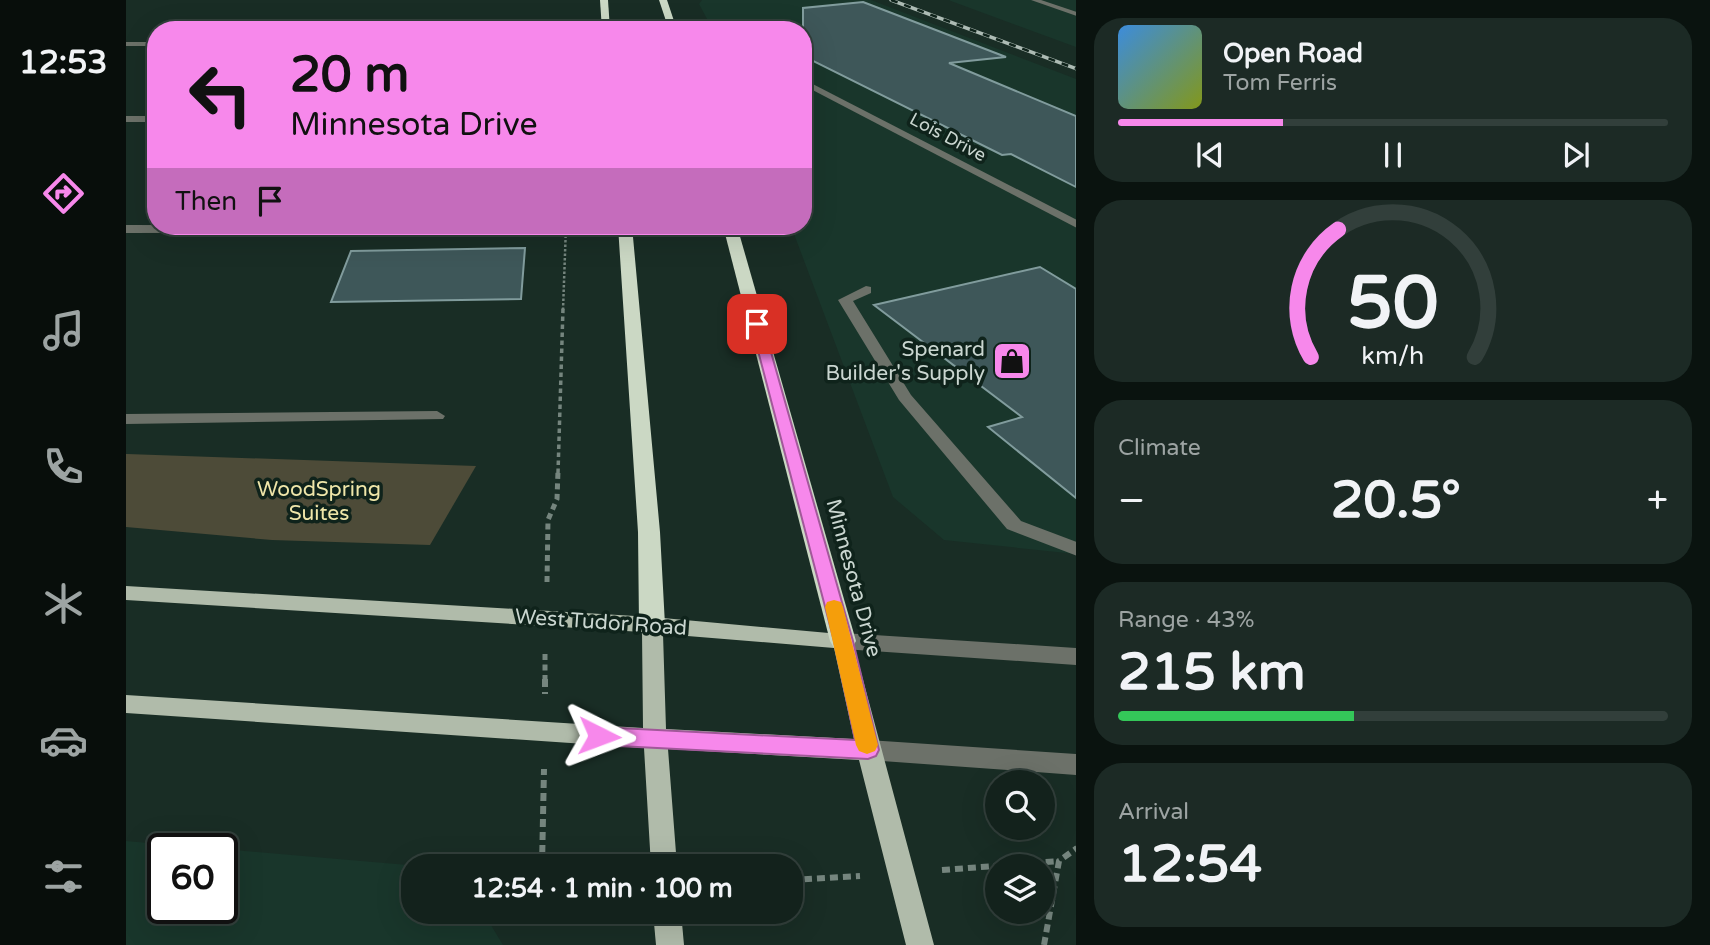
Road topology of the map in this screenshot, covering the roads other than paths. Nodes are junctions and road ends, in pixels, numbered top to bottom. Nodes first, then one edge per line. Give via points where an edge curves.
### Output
1 (604, 0) edge
2 (663, 0) edge
3 (1034, 0) edge
4 (1076, 14) edge
5 (605, 21) edge
6 (670, 21) edge
7 (126, 44) edge
8 (147, 44) edge
9 (812, 85) edge
10 (147, 118) edge
11 (126, 119) edge
12 (1076, 225) edge
13 (126, 229) edge
14 (147, 229) edge
15 (626, 235) edge
16 (732, 235) edge
17 (866, 290) dead end
18 (437, 416) dead end
19 (126, 419) edge
20 (1076, 549) edge
21 (126, 593) edge
22 (652, 625) junction
23 (843, 641) junction
24 (1076, 657) edge
25 (126, 704) edge
26 (655, 739) junction
27 (868, 750) junction
28 (1076, 765) edge
29 (663, 854) edge
30 (668, 924) edge
31 (670, 945) edge
32 (920, 945) edge

1 - 5 highway
2 - 6 highway
3 - 4 street
7 - 8 street
9 - 12 street, Lois Drive
10 - 11 street
13 - 14 street
15 - 22 highway
16 - 23 highway, Minnesota Drive
17 - 20 street via 845,300 905,397 1014,525
18 - 19 street
21 - 22 main road, West Tudor Road
22 - 23 main road, West Tudor Road
22 - 26 main road
23 - 24 street, West Tudor Road
23 - 27 main road, Minnesota Drive
25 - 26 main road
26 - 27 main road
26 - 29 main road
27 - 28 street
27 - 32 main road, Minnesota Drive
30 - 31 main road

